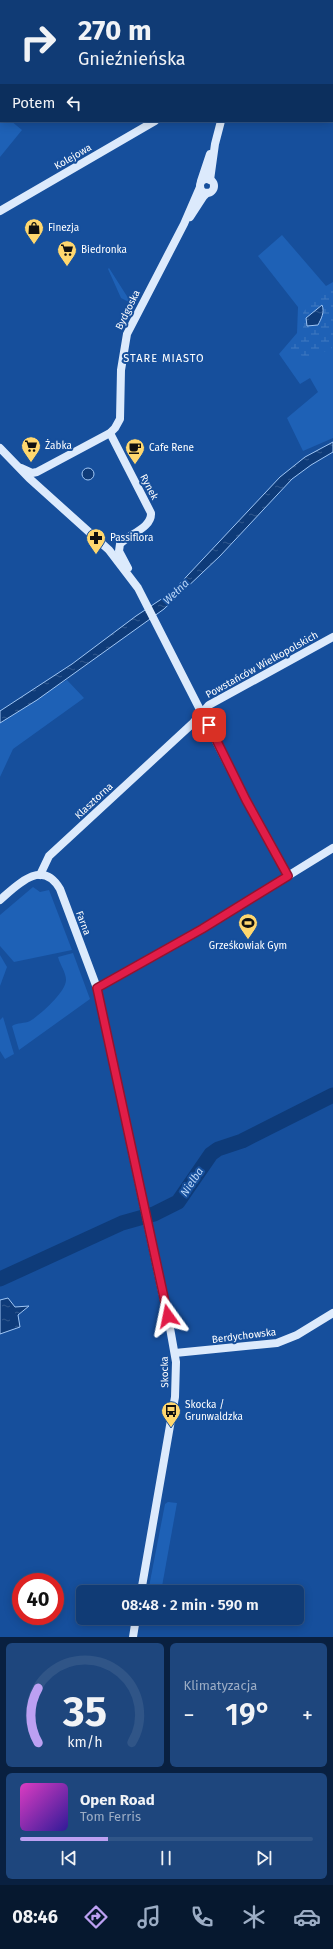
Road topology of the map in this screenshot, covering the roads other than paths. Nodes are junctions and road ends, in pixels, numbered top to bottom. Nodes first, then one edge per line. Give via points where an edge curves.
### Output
1 (153, 122) edge
2 (221, 122) edge
3 (215, 144) junction
4 (210, 180) junction
5 (201, 184) junction
6 (207, 193) junction
7 (0, 211) edge
8 (184, 224) junction
9 (110, 433) junction
10 (0, 448) edge
11 (17, 466) junction
12 (138, 588) junction
13 (333, 637) edge
14 (202, 712) junction
15 (333, 848) edge
16 (40, 875) junction
17 (288, 876) junction
18 (0, 900) edge
19 (97, 988) junction
20 (333, 1313) edge
21 (175, 1353) junction
22 (142, 1585) edge
23 (135, 1625) edge
24 (133, 1637) edge

1 - 7 street, Kolejowa
2 - 3 street, Bydgoska
3 - 4 street, Bydgoska
3 - 5 street, Bydgoska
4 - 5 street via 206,179
4 - 6 street via 214,188
5 - 6 street via 202,191
5 - 8 street, Bydgoska
6 - 8 street, Bydgoska
8 - 9 street, Bydgoska via 129,327 121,370 120,419
9 - 11 street via 37,472 32,473
9 - 12 street, Rynek via 151,513 148,522 119,547
10 - 11 street
11 - 12 street via 109,550
12 - 14 street
13 - 14 street, Powstańców Wielkopolskich via 209,705
14 - 16 street, Klasztorna via 49,856
14 - 17 street
15 - 17 street
16 - 18 street via 27,878
16 - 19 street, Farna via 51,879 60,889
17 - 19 street via 202,929
19 - 21 street, Skocka
20 - 21 street, Berdychowska via 297,1335 277,1343
21 - 22 street, Skocka via 176,1384 172,1422
23 - 24 street

